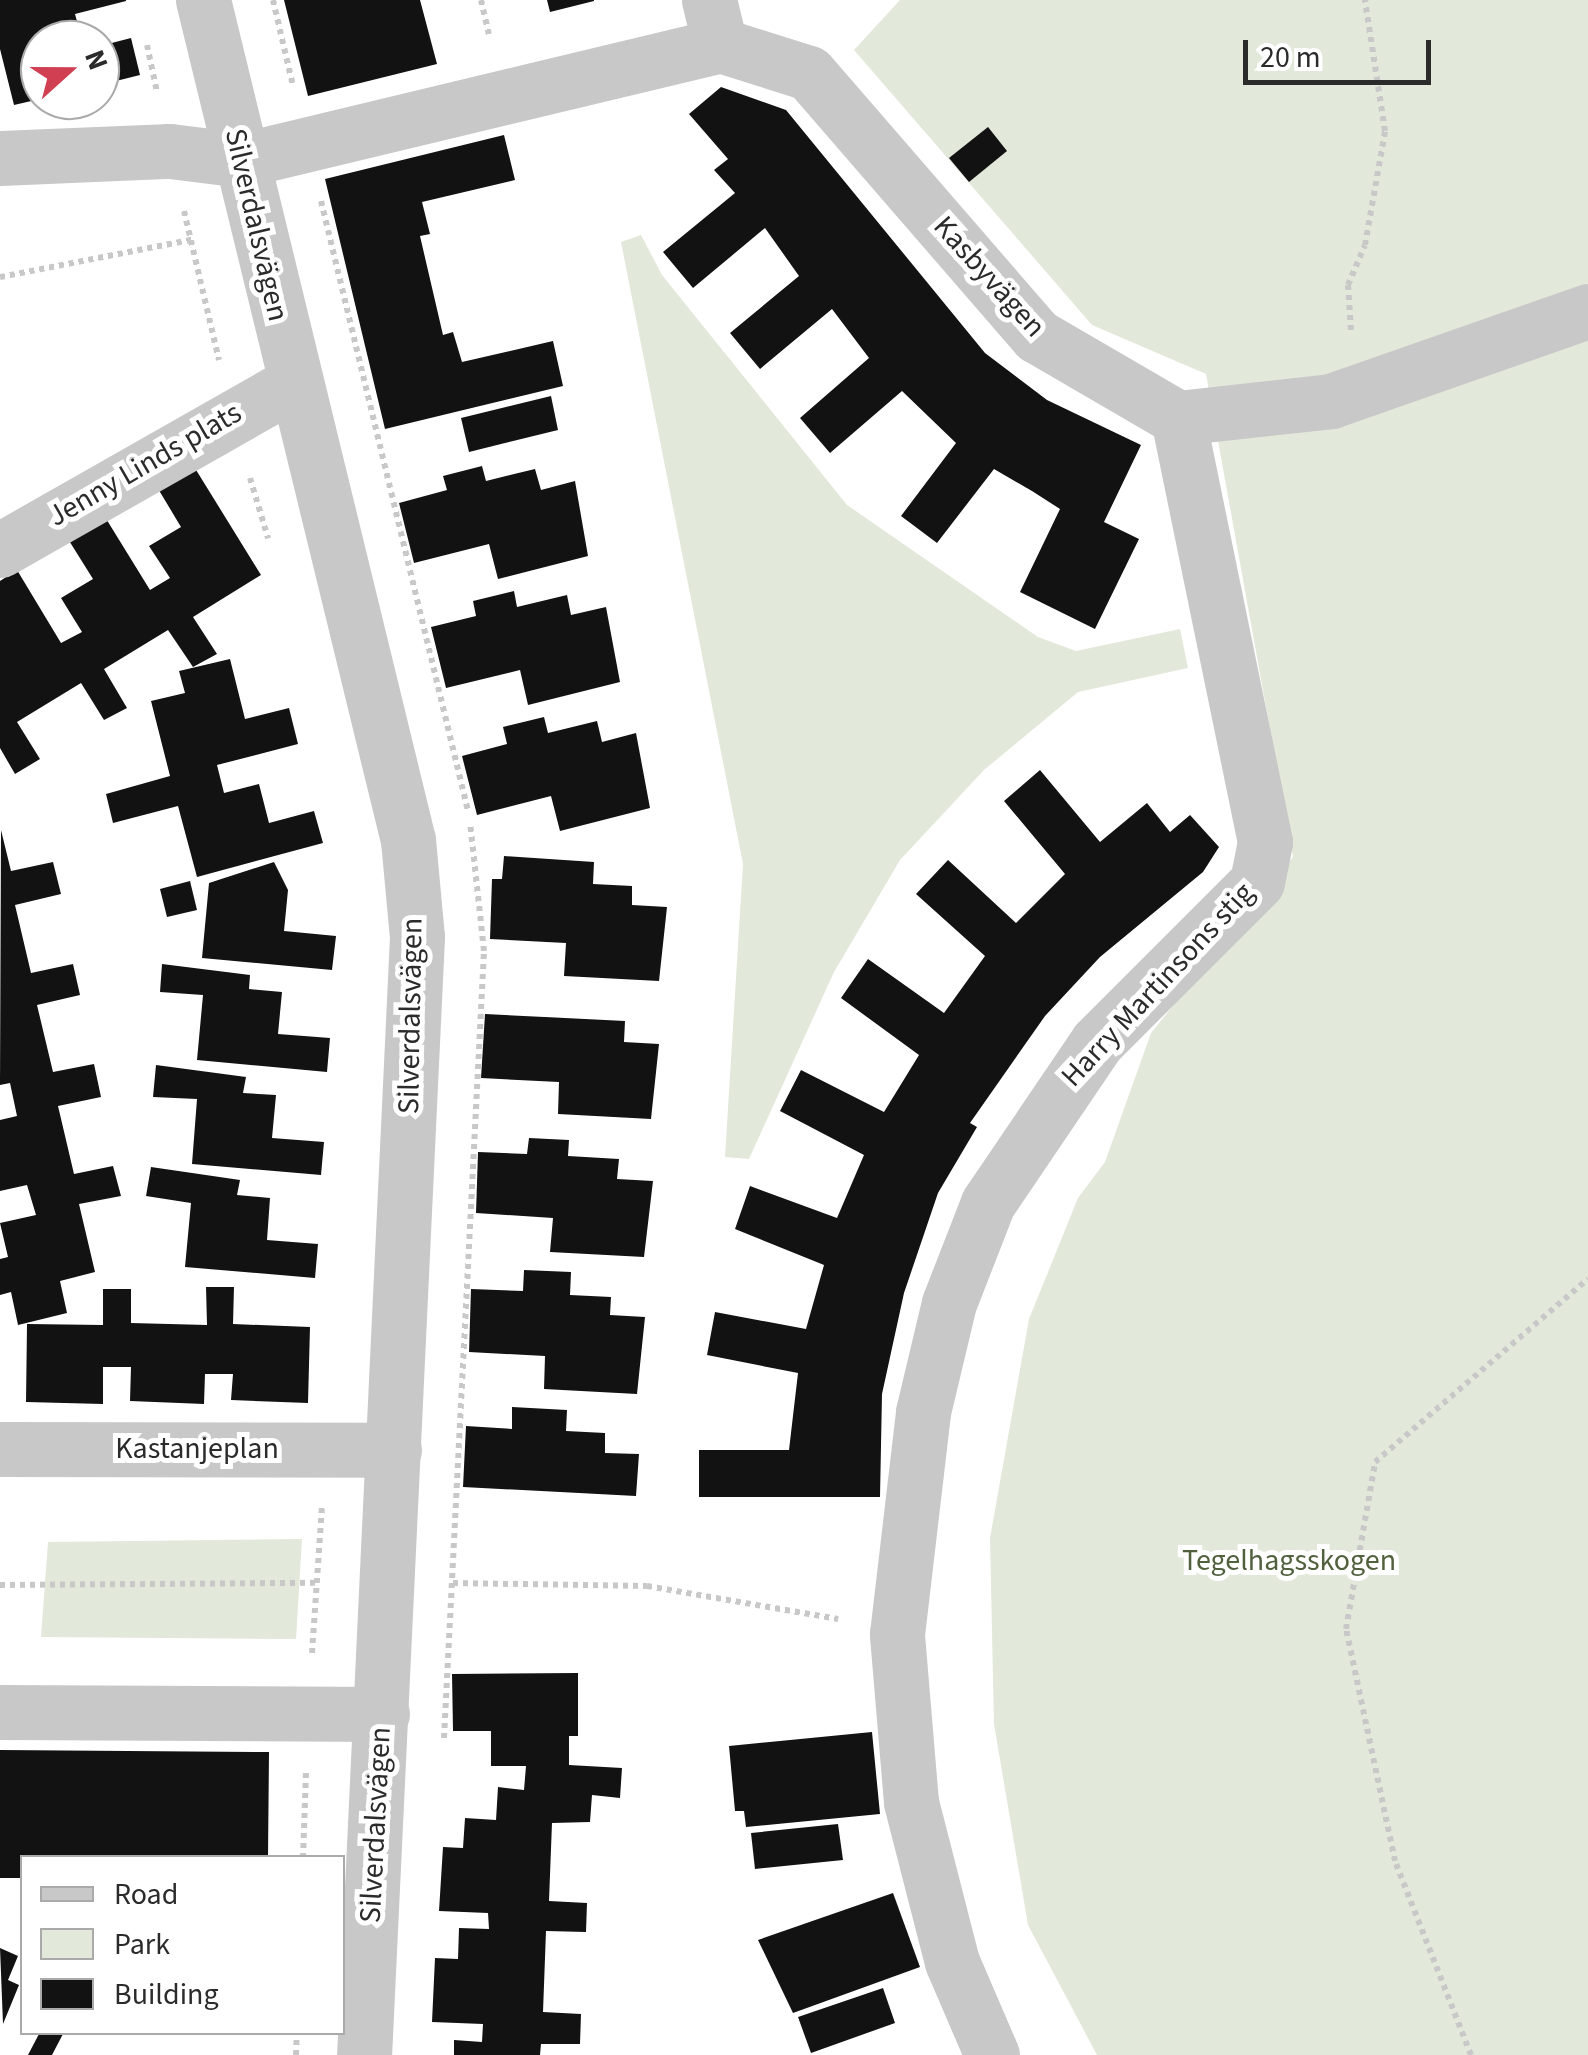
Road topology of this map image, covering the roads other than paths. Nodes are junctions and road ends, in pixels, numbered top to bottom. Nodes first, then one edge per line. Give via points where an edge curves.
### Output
1 (203, 0) edge
2 (715, 23) edge
3 (0, 158) edge
4 (242, 160) junction
5 (1588, 311) edge
6 (292, 384) junction
7 (1178, 418) junction
8 (0, 550) edge
9 (0, 1449) edge
10 (394, 1450) junction
11 (0, 1712) edge
12 (382, 1714) junction
13 (364, 2055) edge
14 (992, 2055) edge

1 - 4 street, Silverdalsvägen
2 - 4 street, Kasbyvägen
2 - 7 street, Kasbyvägen via 810,73 1037,336
3 - 4 street via 170,151
4 - 6 street, Silverdalsvägen
5 - 7 street via 1331,401
6 - 8 street, Jenny Linds plats via 231,412
6 - 10 street, Silverdalsvägen via 408,840 415,918
7 - 14 street, Harry Martinsons stig via 1265,842 1256,882 1098,1042 1040,1116 988,1203 949,1303 923,1412 897,1634 912,1802 952,1962
9 - 10 street, Kastanjeplan
10 - 12 street, Silverdalsvägen
11 - 12 street
12 - 13 street, Silverdalsvägen

